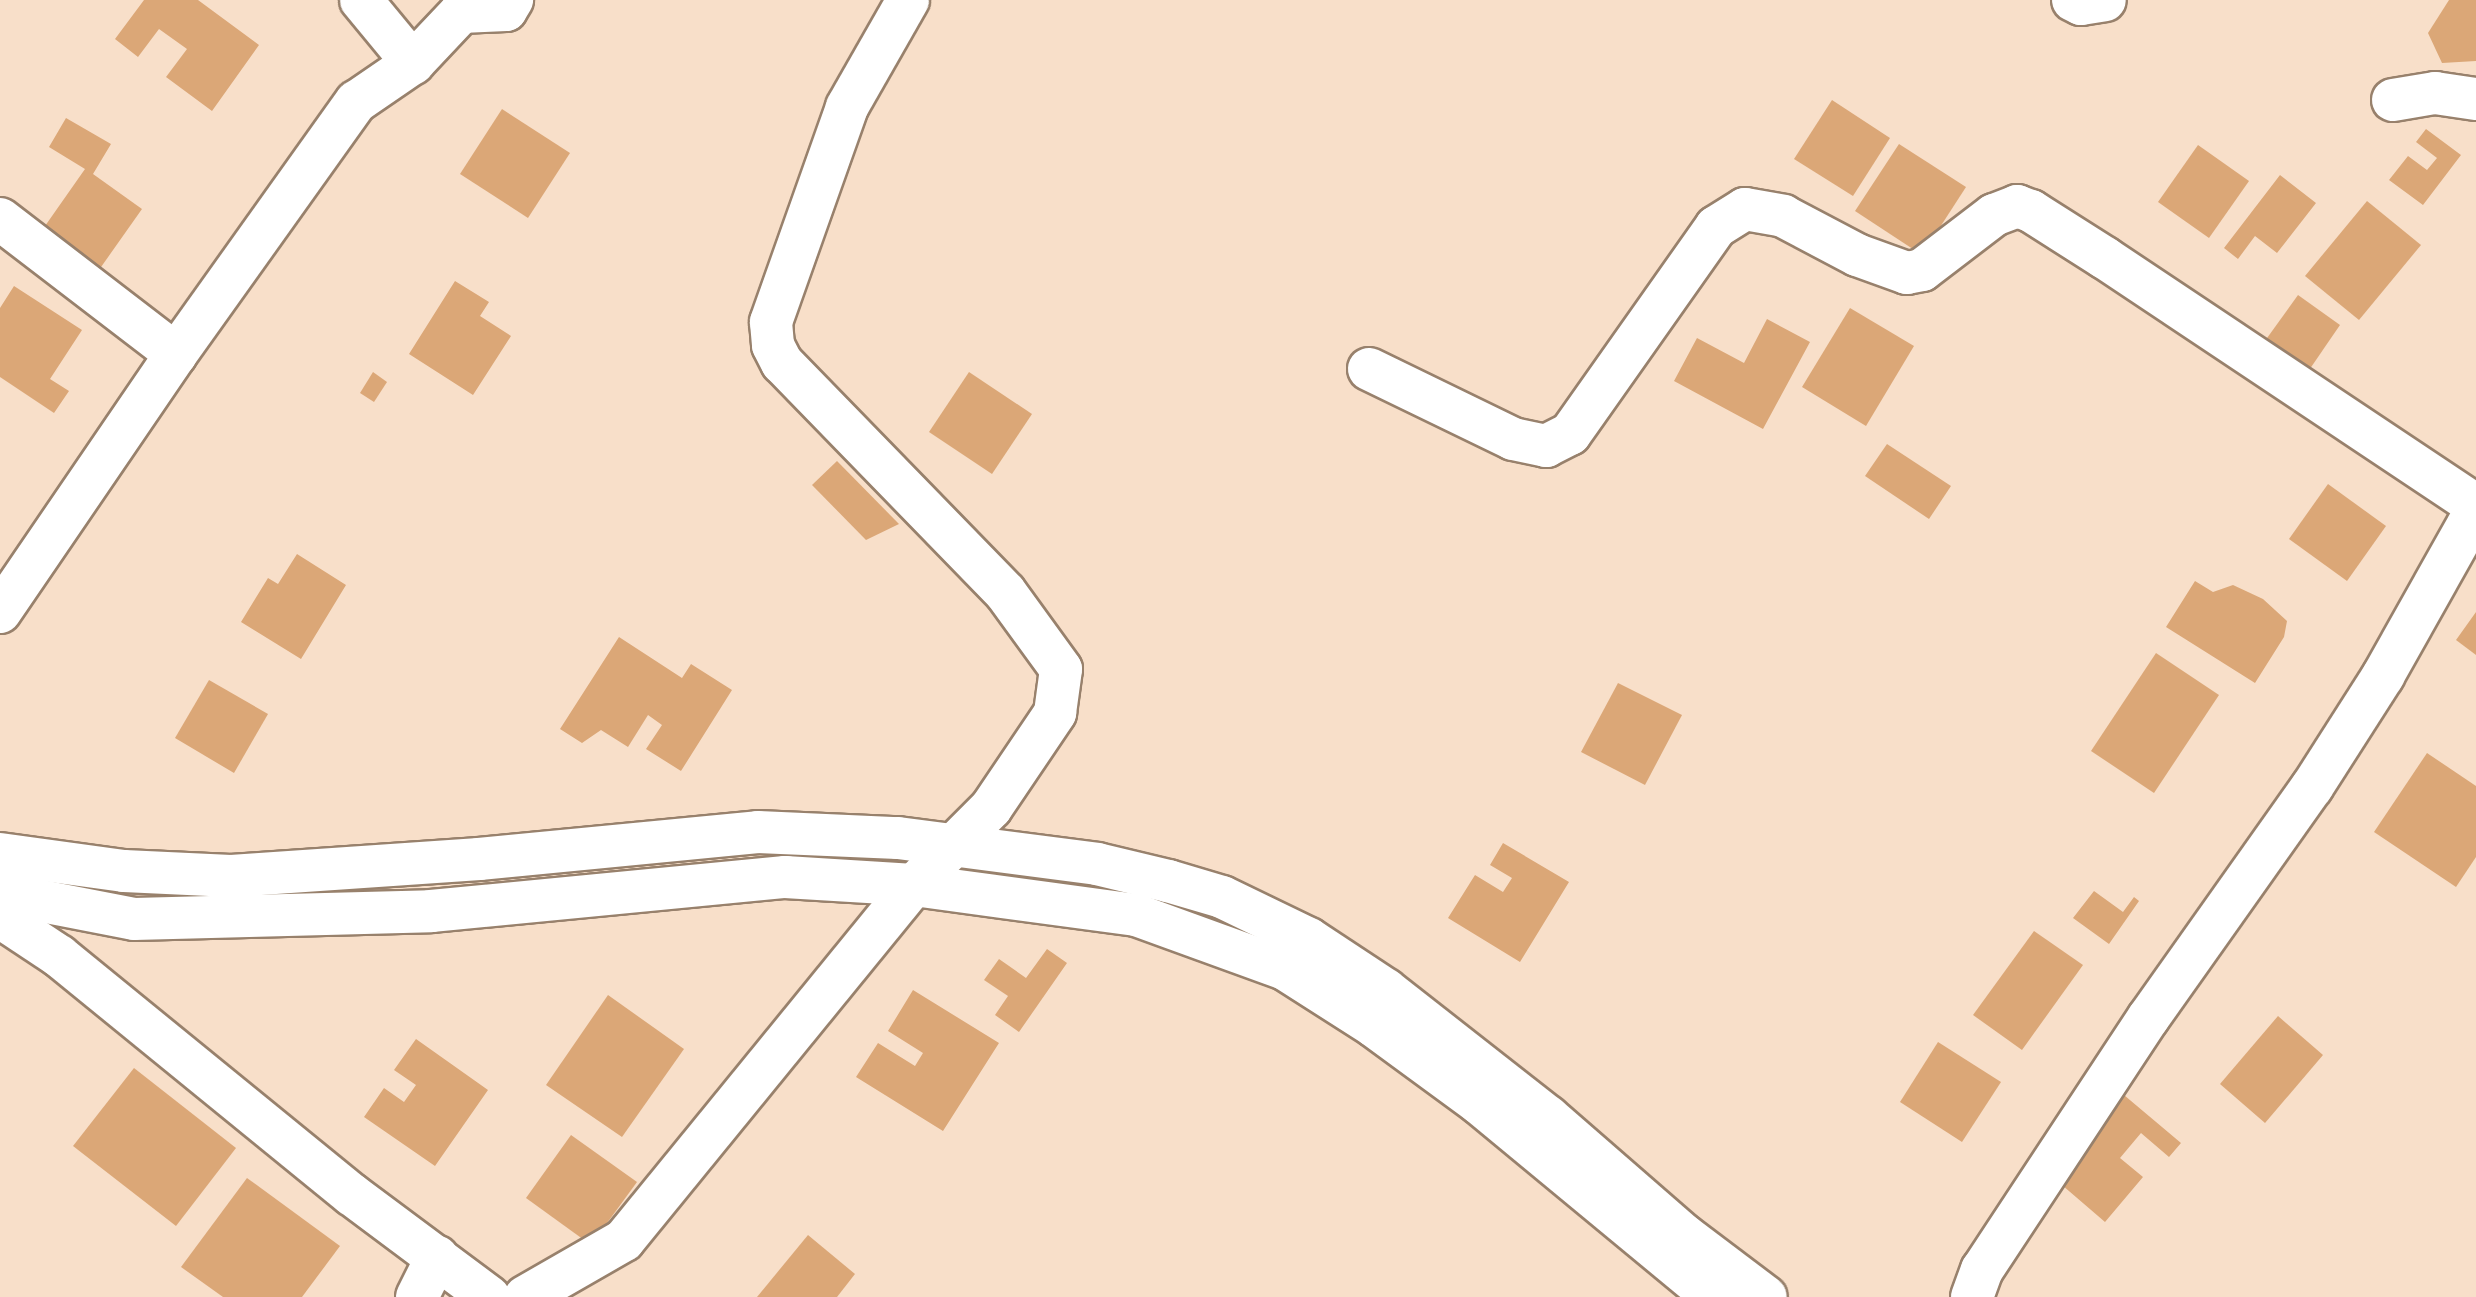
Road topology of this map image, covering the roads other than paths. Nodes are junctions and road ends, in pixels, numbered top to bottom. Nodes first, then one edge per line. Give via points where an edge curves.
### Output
1 (361, 0) edge
2 (512, 0) edge
3 (908, 0) edge
4 (2073, 0) edge
5 (2105, 0) edge
6 (413, 63) junction
7 (2476, 99) edge
8 (2393, 100) dead end
9 (0, 219) edge
10 (176, 354) junction
11 (1369, 369) dead end
12 (2476, 508) edge
13 (0, 612) edge
14 (953, 845) junction
15 (0, 854) edge
16 (914, 885) junction
17 (0, 893) edge
18 (0, 917) edge
19 (437, 1257) junction
20 (417, 1297) edge
21 (489, 1297) edge
22 (525, 1297) edge
23 (1713, 1297) edge
24 (1766, 1297) edge
25 (1972, 1297) edge

1 - 6 street
2 - 6 street via 506,10 461,12
3 - 14 street via 847,107 771,322 773,345 782,363 1005,592 1061,669 1055,713 1042,735 991,808
4 - 5 street
6 - 10 street via 356,102
7 - 8 street via 2435,93
9 - 10 street
10 - 13 street
11 - 12 street via 1513,439 1546,446 1570,434 1716,227 1745,209 1783,216 1857,255 1907,273 1922,270 1994,215 2017,206 2105,258
12 - 25 street via 2383,676 2312,787 2149,1017 1982,1270
14 - 15 street via 758,832 231,876 124,871
14 - 16 street
14 - 24 street via 1097,864 1168,881 1222,897 1309,939 1386,990
16 - 17 street via 785,877 431,911 134,919
16 - 22 street via 624,1240
16 - 23 street via 1136,915 1285,969 1480,1104
18 - 19 street via 59,956 351,1194
19 - 20 street
19 - 21 street

